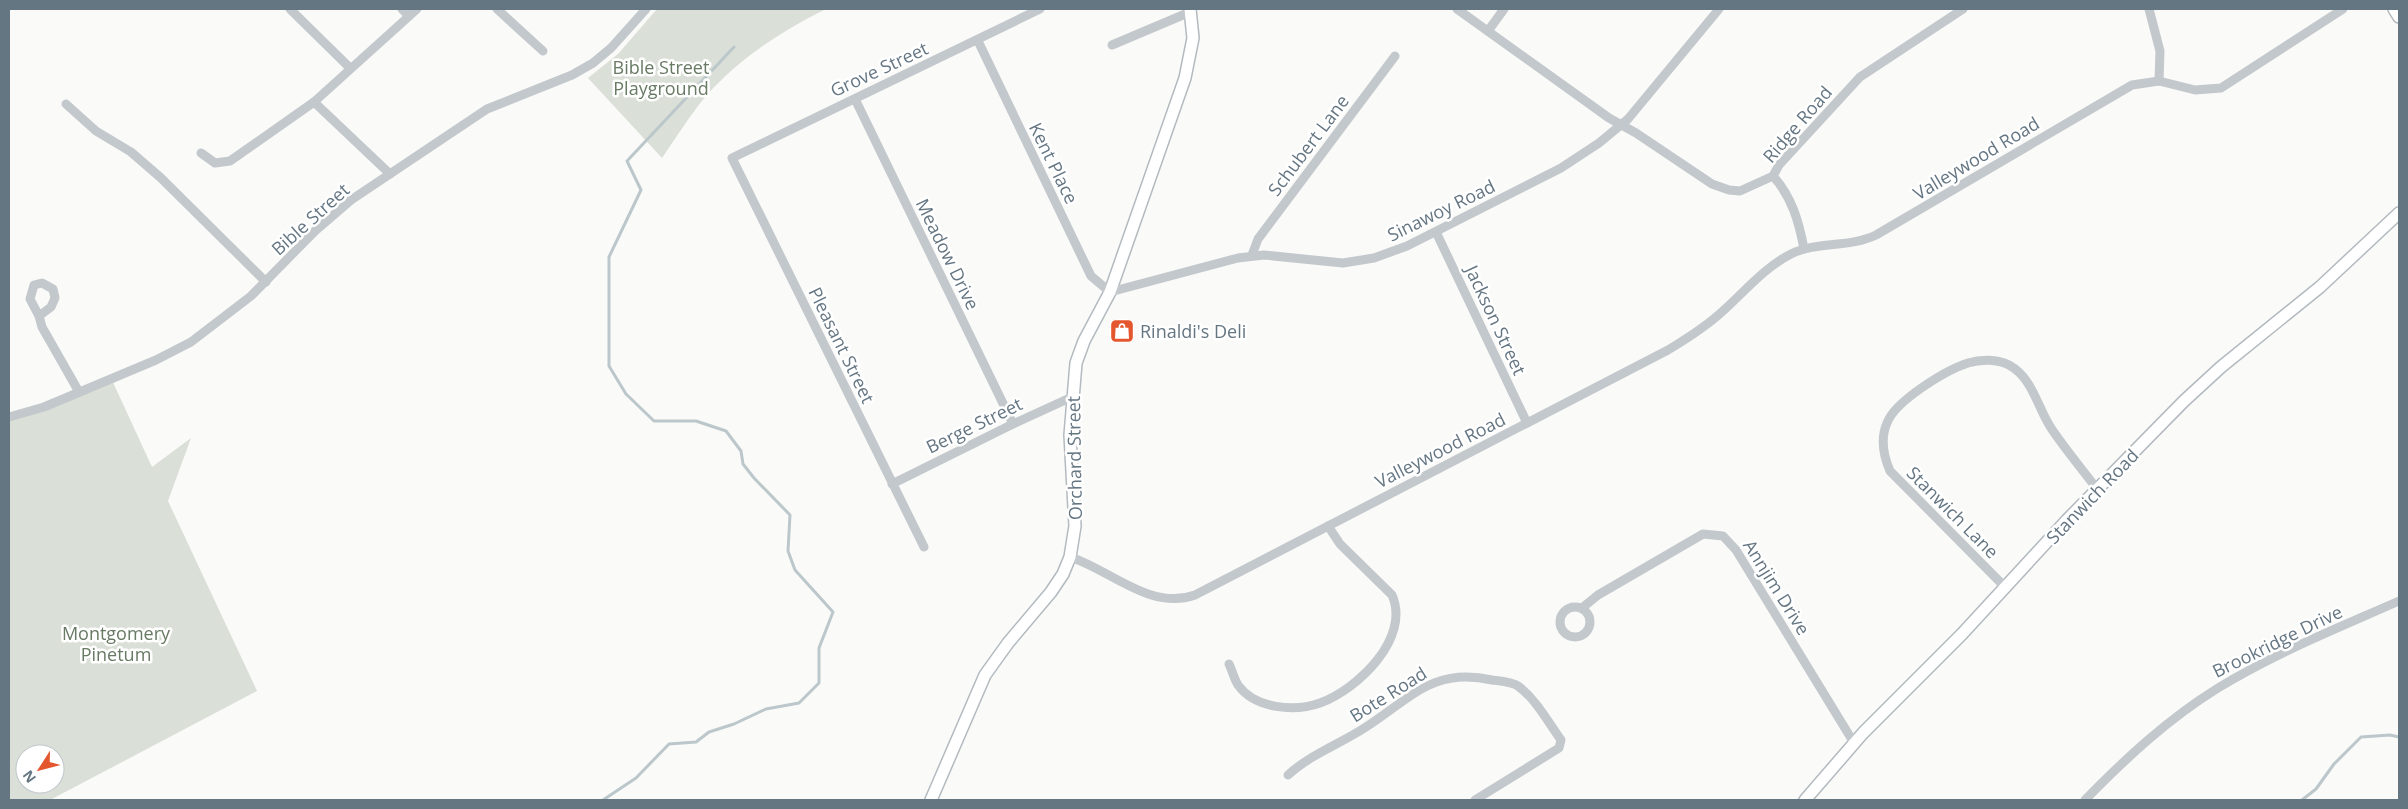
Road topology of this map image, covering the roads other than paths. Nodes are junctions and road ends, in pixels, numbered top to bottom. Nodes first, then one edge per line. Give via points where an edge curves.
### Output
1 (290, 9) edge
2 (402, 9) edge
3 (417, 9) edge
4 (497, 9) edge
5 (646, 9) edge
6 (1040, 9) edge
7 (1457, 9) edge
8 (1504, 9) edge
9 (1718, 9) edge
10 (1963, 9) edge
11 (2149, 9) edge
12 (2343, 9) edge
13 (2394, 9) edge
14 (1190, 10) edge
15 (409, 16) junction
16 (2399, 17) edge
17 (1488, 30) junction
18 (978, 40) junction
19 (1112, 46) dead end
20 (543, 51) dead end
21 (1395, 56) dead end
22 (350, 68) junction
23 (2159, 81) junction
24 (855, 99) junction
25 (314, 102) junction
26 (66, 104) dead end
27 (1621, 125) junction
28 (201, 153) dead end
29 (732, 158) joint
30 (390, 174) junction
31 (1774, 176) junction
32 (2399, 213) edge
33 (1436, 232) junction
34 (1804, 249) junction
35 (1252, 255) junction
36 (266, 282) junction
37 (1110, 292) junction
38 (40, 316) dead end
39 (78, 392) junction
40 (1072, 397) junction
41 (9, 417) edge
42 (1526, 423) junction
43 (1013, 424) junction
44 (892, 484) junction
45 (2097, 489) junction
46 (1328, 526) junction
47 (924, 547) dead end
48 (1070, 557) junction
49 (2006, 588) junction
50 (2399, 601) edge
51 (1582, 608) dead end
52 (1229, 664) dead end
53 (1854, 743) junction
54 (1288, 775) dead end
55 (931, 800) edge
56 (1474, 800) edge
57 (1805, 800) edge
58 (2085, 800) edge

1 - 22 street
2 - 15 street
3 - 15 street
4 - 20 street
5 - 30 street, Bible Street via 593,63 572,75 487,109
6 - 18 street, Grove Street
7 - 17 street, Ridge Road
8 - 17 street
9 - 27 street, Sinawoy Road
10 - 31 street, Ridge Road via 1860,77 1779,165
11 - 23 street via 2160,51
12 - 23 street, Valleywood Road via 2221,88 2196,90
13 - 16 street
14 - 19 street
14 - 37 street, Orchard Street via 1193,38 1188,67
15 - 22 street
17 - 27 street, Ridge Road
18 - 24 street, Grove Street
18 - 37 street, Kent Place via 1091,276
21 - 35 street, Schubert Lane via 1258,239
22 - 25 street
23 - 34 street, Valleywood Road via 2121,90 1876,235 1856,243
24 - 29 street, Grove Street
24 - 43 street, Meadow Drive
25 - 28 street via 230,161 215,163
25 - 30 street
26 - 36 street via 96,131 131,152 161,178
27 - 31 street, Ridge Road via 1721,188 1740,191
27 - 33 street, Sinawoy Road via 1568,164
29 - 44 street, Pleasant Street
30 - 36 street, Bible Street via 327,220
31 - 34 street via 1795,210
32 - 45 street, Stanwich Road via 2300,305 2209,377
33 - 35 street, Sinawoy Road via 1397,251 1354,262 1331,263
33 - 42 street, Jackson Street
34 - 42 street, Valleywood Road via 1790,254 1769,269 1692,335
35 - 37 street, Sinawoy Road
36 - 39 street, Bible Street via 227,316 182,347
37 - 40 street, Orchard Street via 1080,351
38 - 39 street via 42,327
39 - 41 street, Bible Street via 44,407
40 - 43 street, Berge Street
40 - 48 street, Orchard Street via 1070,443 1075,526
42 - 46 street, Valleywood Road
43 - 44 street, Berge Street
44 - 47 street, Pleasant Street
45 - 49 street, Stanwich Road
45 - 49 street, Stanwich Lane via 2050,426 2026,380 2009,365 1981,360 1958,368 1916,393 1891,415 1886,423 1884,440 1890,471
46 - 48 street, Valleywood Road via 1185,599 1163,599 1146,594
46 - 52 street via 1340,544 1392,595 1396,605 1396,626 1379,658 1338,693 1301,707 1273,705 1255,699 1238,686
48 - 55 street, Orchard Street via 1056,585 1008,643 981,683
49 - 53 street, Stanwich Road
50 - 58 street, Brookridge Drive via 2267,660 2216,689 2141,744
51 - 53 street, Annjim Drive via 1598,595 1703,534 1723,536 1736,550
53 - 57 street, Stanwich Road
54 - 56 street, Bote Road via 1302,763 1367,726 1433,682 1462,676 1517,685 1561,740 1559,748

